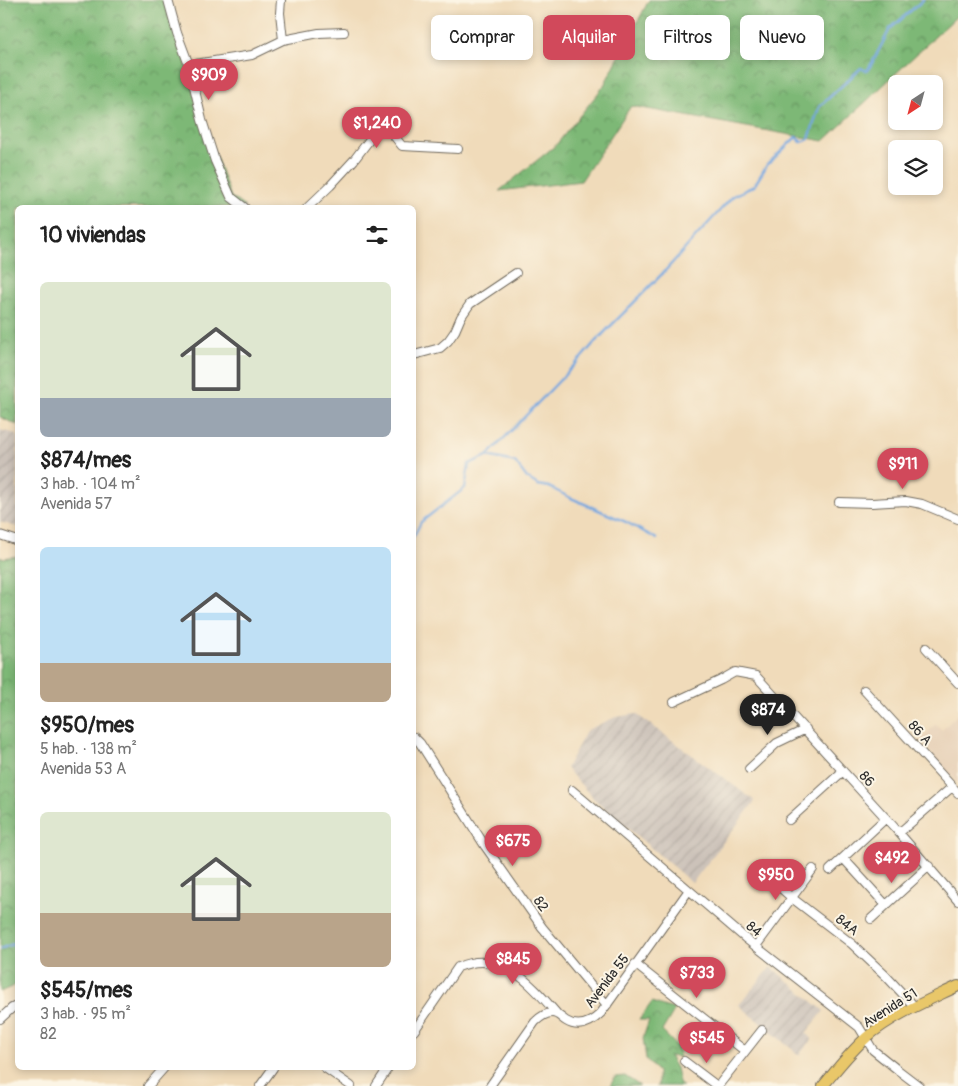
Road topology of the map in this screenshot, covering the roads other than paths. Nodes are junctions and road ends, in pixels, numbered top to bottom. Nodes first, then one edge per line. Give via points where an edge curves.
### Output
1 (168, 0) edge
2 (281, 0) edge
3 (344, 32) dead end
4 (283, 40) junction
5 (189, 65) junction
6 (458, 149) dead end
7 (241, 205) edge
8 (310, 205) edge
9 (516, 273) dead end
10 (416, 354) edge
11 (839, 502) dead end
12 (958, 519) edge
13 (0, 535) edge
14 (15, 540) edge
15 (926, 648) dead end
16 (958, 683) edge
17 (864, 690) dead end
18 (674, 702) dead end
19 (806, 729) junction
20 (416, 739) edge
21 (748, 769) dead end
22 (843, 771) junction
23 (572, 790) dead end
24 (955, 790) edge
25 (886, 818) junction
26 (789, 820) dead end
27 (899, 833) junction
28 (843, 858) junction
29 (929, 866) junction
30 (758, 868) dead end
31 (813, 869) dead end
32 (830, 870) dead end
33 (689, 890) junction
34 (792, 898) junction
35 (958, 901) edge
36 (886, 905) junction
37 (871, 919) dead end
38 (756, 946) junction
39 (635, 964) junction
40 (958, 986) edge
41 (607, 1005) junction
42 (15, 1007) edge
43 (915, 1008) junction
44 (560, 1016) junction
45 (0, 1020) edge
46 (416, 1028) edge
47 (762, 1030) dead end
48 (867, 1038) junction
49 (745, 1051) junction
50 (684, 1061) dead end
51 (163, 1070) edge
52 (272, 1070) edge
53 (328, 1070) edge
54 (387, 1070) edge
55 (153, 1084) edge
56 (260, 1086) edge
57 (351, 1086) edge
58 (376, 1086) edge
59 (490, 1086) edge
60 (717, 1086) edge
61 (823, 1086) edge
62 (919, 1086) edge

1 - 5 street
2 - 4 street
3 - 4 street
4 - 5 street via 252,55
5 - 7 street via 216,161 231,197
6 - 8 street via 402,146 384,122 354,160
9 - 10 street via 470,304 455,331 440,348
11 - 12 street via 906,501
13 - 14 street
15 - 16 street
17 - 24 street, 86 A
18 - 19 street, 86 via 735,672 756,676
19 - 21 street via 777,743
19 - 22 street, 86
20 - 41 street, 82 via 542,927
22 - 25 street, 86
22 - 26 street
23 - 33 street, 84
24 - 27 street
25 - 27 street, 86
25 - 28 street
27 - 29 street, 86
28 - 32 street
28 - 36 street
29 - 35 street, 86
29 - 36 street
30 - 34 street, 84A
31 - 34 street
33 - 38 street, 84
33 - 39 street, Avenida 55
34 - 38 street
34 - 43 street, 84A via 852,944
36 - 37 street
38 - 48 street, 84 via 860,1027
39 - 41 street, Avenida 55
39 - 49 street
40 - 43 main road, Avenida 51
41 - 44 street, Avenida 55 via 595,1019 579,1025
42 - 45 street
43 - 48 main road, Avenida 51
44 - 46 street via 533,986 505,966 484,961 458,967
44 - 59 street, Avenida 55 via 553,1013 538,1019
47 - 49 street
48 - 61 main road, Avenida 51
48 - 62 street, 84 via 873,1050
49 - 60 street
50 - 60 street
51 - 55 street
52 - 56 street
53 - 57 street
54 - 58 street

